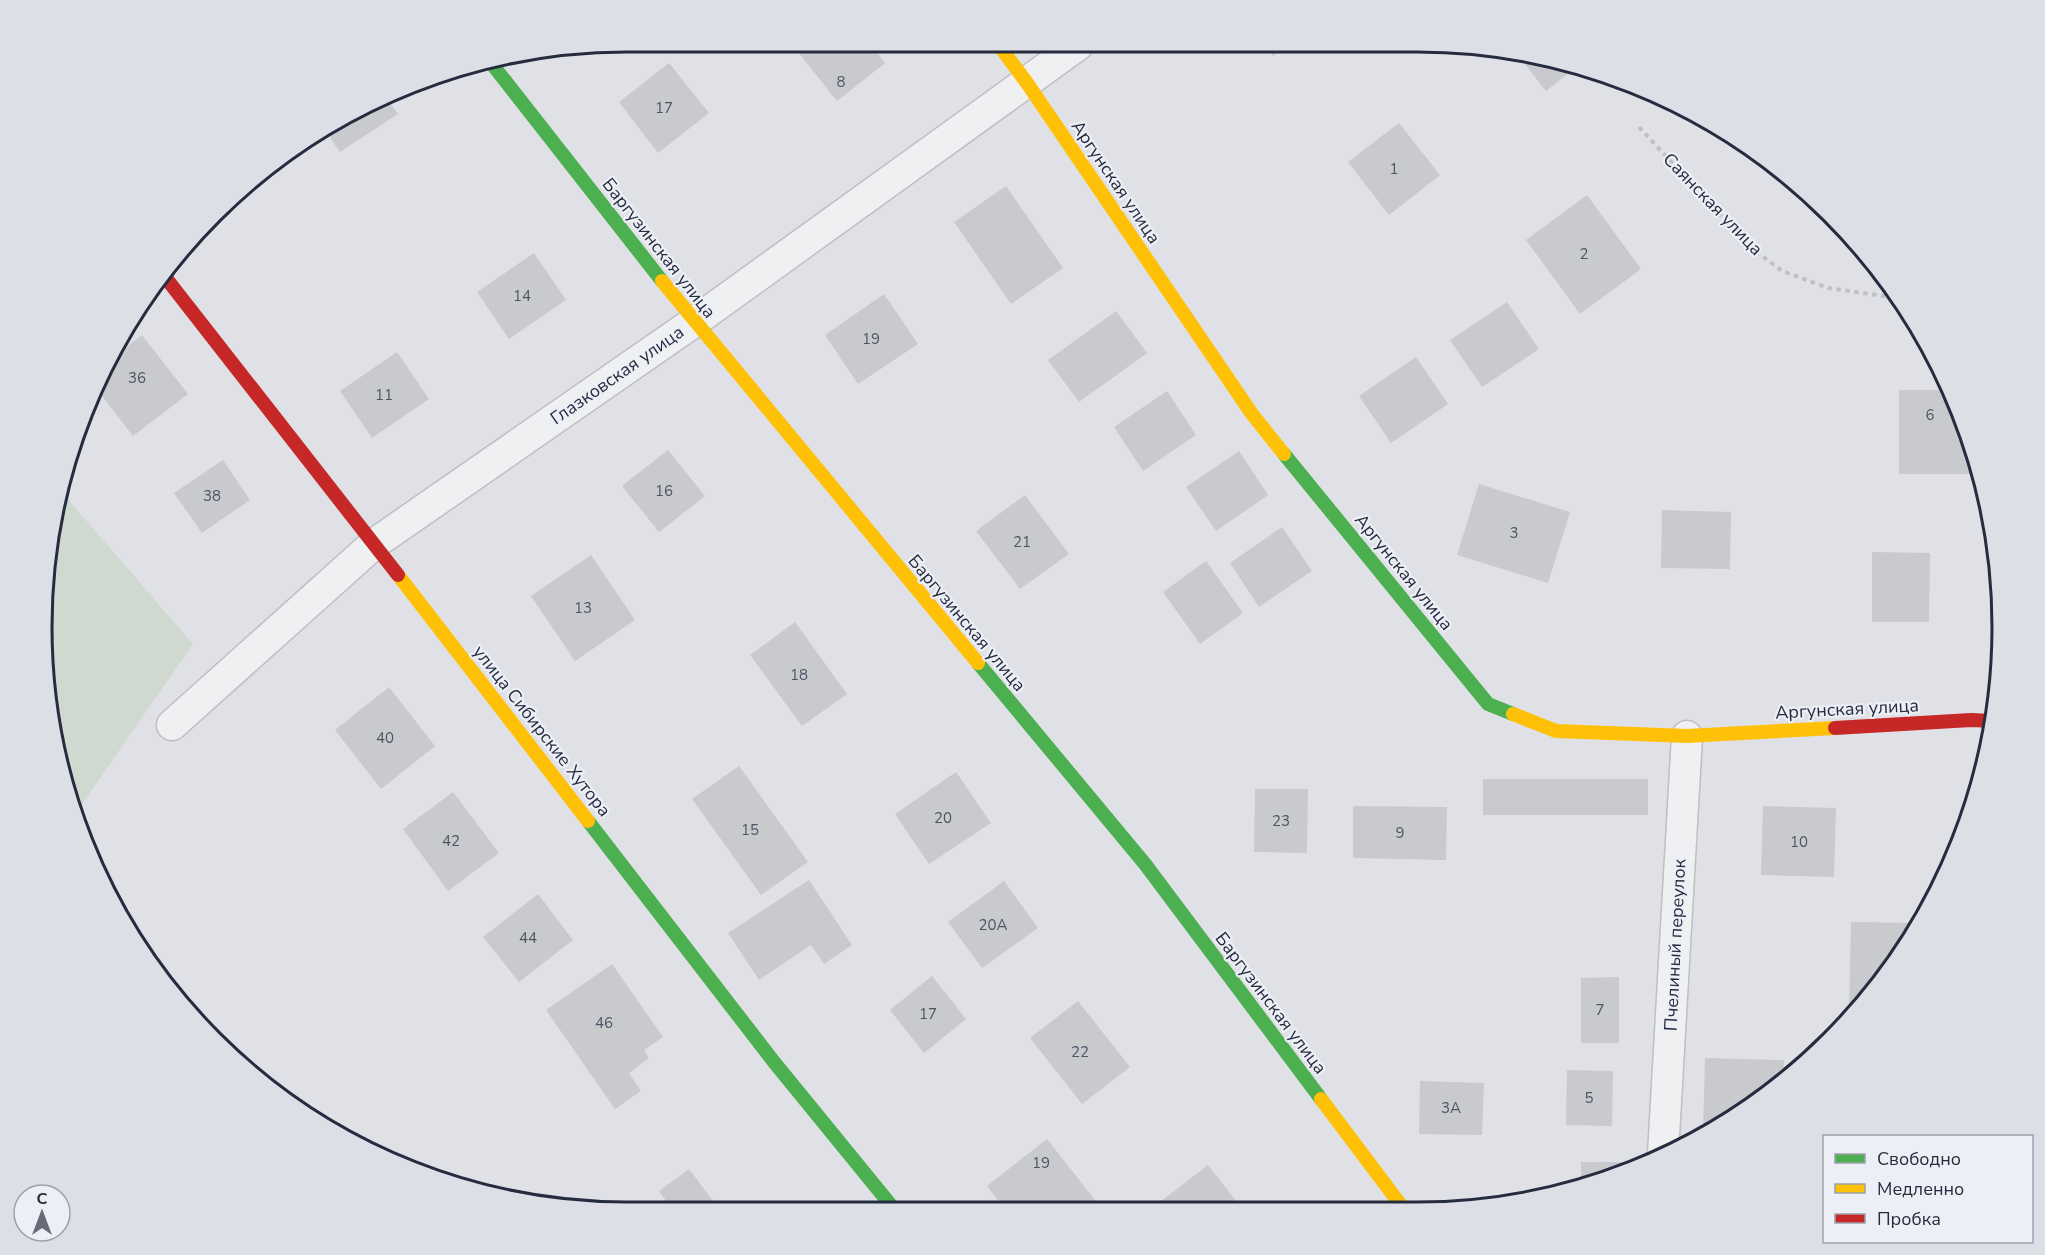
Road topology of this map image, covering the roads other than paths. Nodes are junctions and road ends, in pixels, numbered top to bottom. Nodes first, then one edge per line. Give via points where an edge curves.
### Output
1 (1004, 52) edge
2 (1069, 52) edge
3 (495, 68) edge
4 (1027, 83) junction
5 (168, 281) edge
6 (694, 322) junction
7 (374, 544) junction
8 (1985, 721) edge
9 (172, 725) dead end
10 (1687, 736) junction
11 (1664, 1147) edge
12 (888, 1202) edge
13 (1398, 1202) edge

1 - 4 street, Аргунская улица
2 - 4 street, Глазковская улица
3 - 6 street, Баргузинская улица
4 - 6 street, Глазковская улица
4 - 10 street, Аргунская улица via 1252,414 1488,704 1556,731
5 - 7 street, улица Сибирские Хутора
6 - 7 street, Глазковская улица
6 - 13 street, Баргузинская улица via 1145,864
7 - 9 street, Глазковская улица
7 - 12 street, улица Сибирские Хутора via 774,1062
8 - 10 street, Аргунская улица
10 - 11 street, Пчелиный переулок

